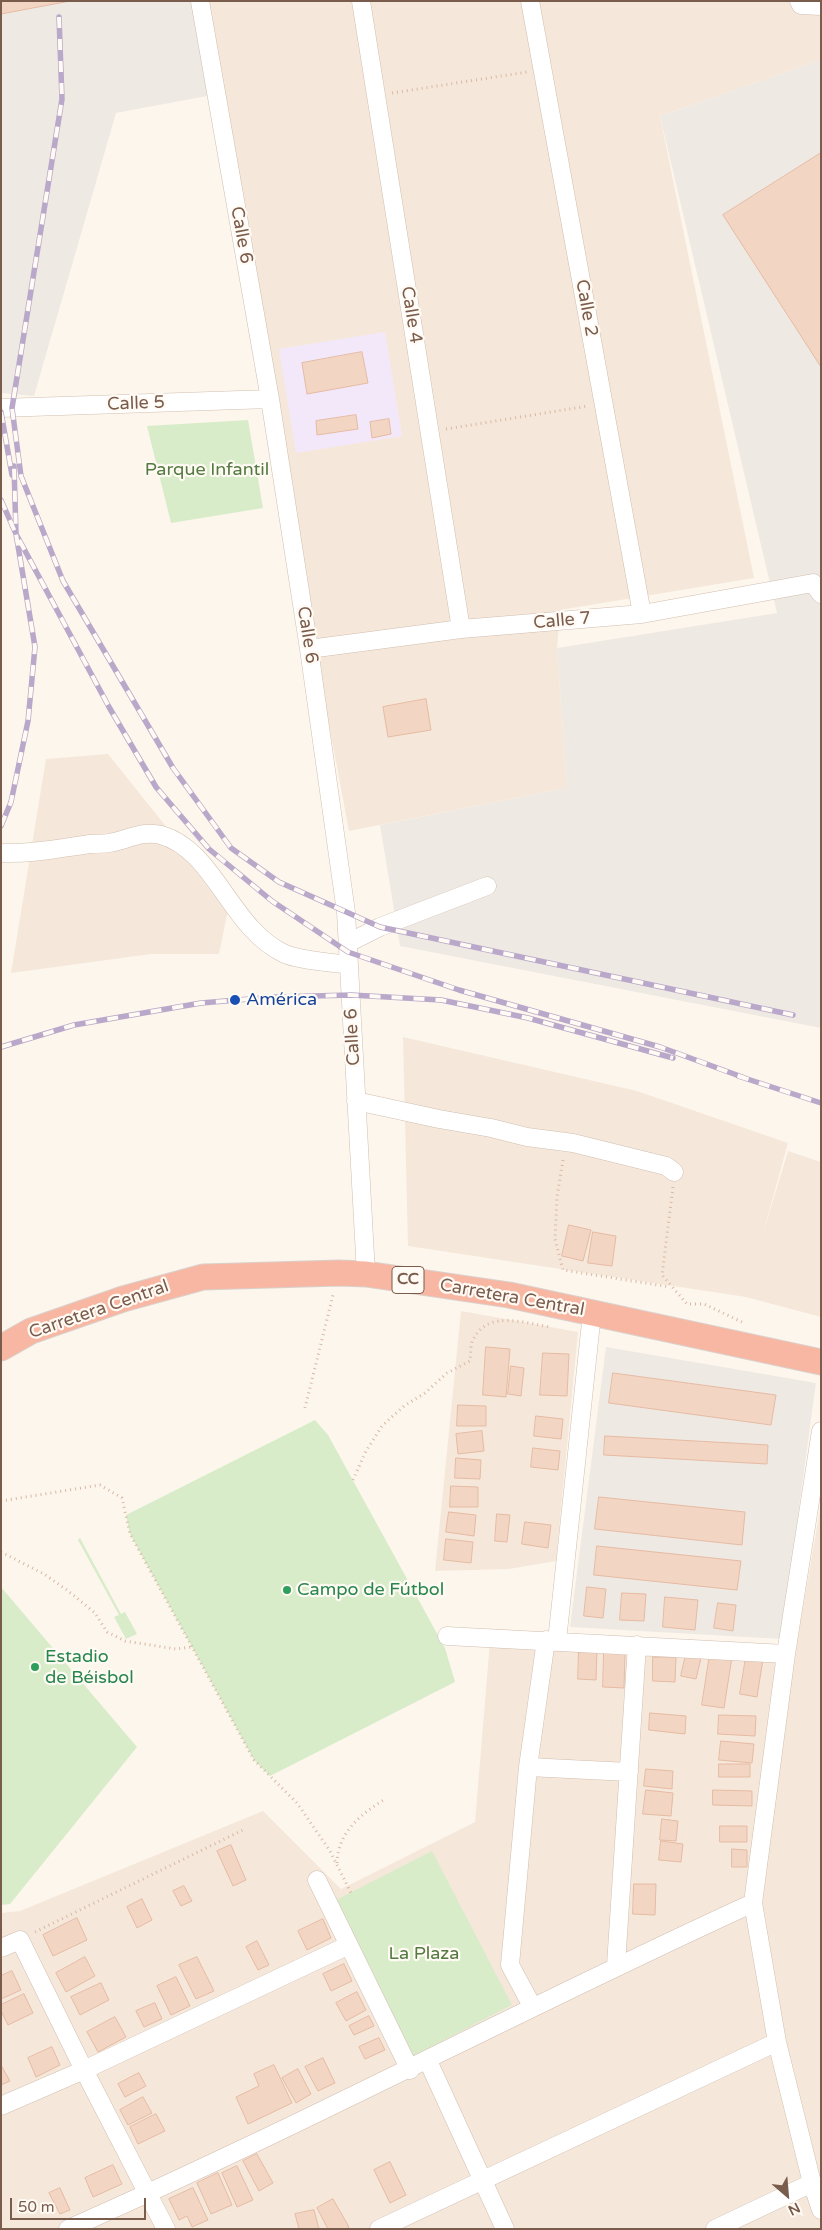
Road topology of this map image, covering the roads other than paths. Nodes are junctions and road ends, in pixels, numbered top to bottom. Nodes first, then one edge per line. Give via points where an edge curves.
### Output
1 (200, 1) edge
2 (361, 1) edge
3 (530, 1) edge
4 (799, 1) edge
5 (821, 6) edge
6 (270, 399) junction
7 (1, 408) edge
8 (817, 588) edge
9 (642, 614) junction
10 (462, 629) junction
11 (309, 650) junction
12 (3, 853) dead end
13 (487, 886) dead end
14 (348, 943) junction
15 (349, 965) junction
16 (356, 1101) junction
17 (674, 1172) road end
18 (366, 1274) junction
19 (592, 1313) junction
20 (1, 1348) edge
21 (821, 1362) edge
22 (821, 1430) edge
23 (448, 1636) dead end
24 (552, 1641) junction
25 (637, 1645) junction
26 (786, 1654) junction
27 (528, 1767) junction
28 (629, 1772) junction
29 (317, 1880) dead end
30 (753, 1903) junction
31 (349, 1945) junction
32 (1, 1948) edge
33 (616, 1965) junction
34 (532, 2006) junction
35 (777, 2042) junction
36 (428, 2061) junction
37 (84, 2070) junction
38 (410, 2070) junction
39 (1, 2106) edge
40 (484, 2180) junction
41 (812, 2183) junction
42 (148, 2194) junction
43 (821, 2210) edge
44 (68, 2229) edge
45 (166, 2229) edge
46 (379, 2229) edge
47 (505, 2229) edge
48 (715, 2229) edge

1 - 6 street, Calle 6
2 - 10 street, Calle 4
3 - 9 street, Calle 2
4 - 5 street via 801,5
6 - 7 street, Calle 5
6 - 11 street, Calle 6
8 - 9 street, Calle 7
9 - 10 street, Calle 7
10 - 11 street, Calle 7
11 - 14 street, Calle 6
12 - 15 street via 69,849 110,843 134,835 159,834 178,841 200,862 257,936 286,955
13 - 14 street via 380,927
14 - 15 street, Calle 6
15 - 16 street, Calle 6
16 - 17 street via 527,1138 562,1142 666,1166
16 - 18 street, Calle 6
18 - 19 highway, Carretera Central / CC via 509,1295
18 - 20 highway, Carretera Central / CC via 203,1277 123,1299 31,1331
19 - 21 highway, Carretera Central / CC
19 - 24 street
22 - 26 street
23 - 24 street
24 - 25 street
24 - 27 street
25 - 26 street
25 - 28 street
26 - 30 street
27 - 28 street
27 - 34 street via 510,1964
28 - 33 street
29 - 31 street
30 - 33 street
30 - 35 street
31 - 37 street
31 - 38 street
32 - 37 street via 20,1940
33 - 34 street
34 - 36 street
35 - 40 street
35 - 41 street
36 - 38 street
36 - 40 street
37 - 39 street
37 - 42 street
38 - 42 street
40 - 46 street
40 - 47 street
41 - 43 street
41 - 48 street
42 - 44 street
42 - 45 street

